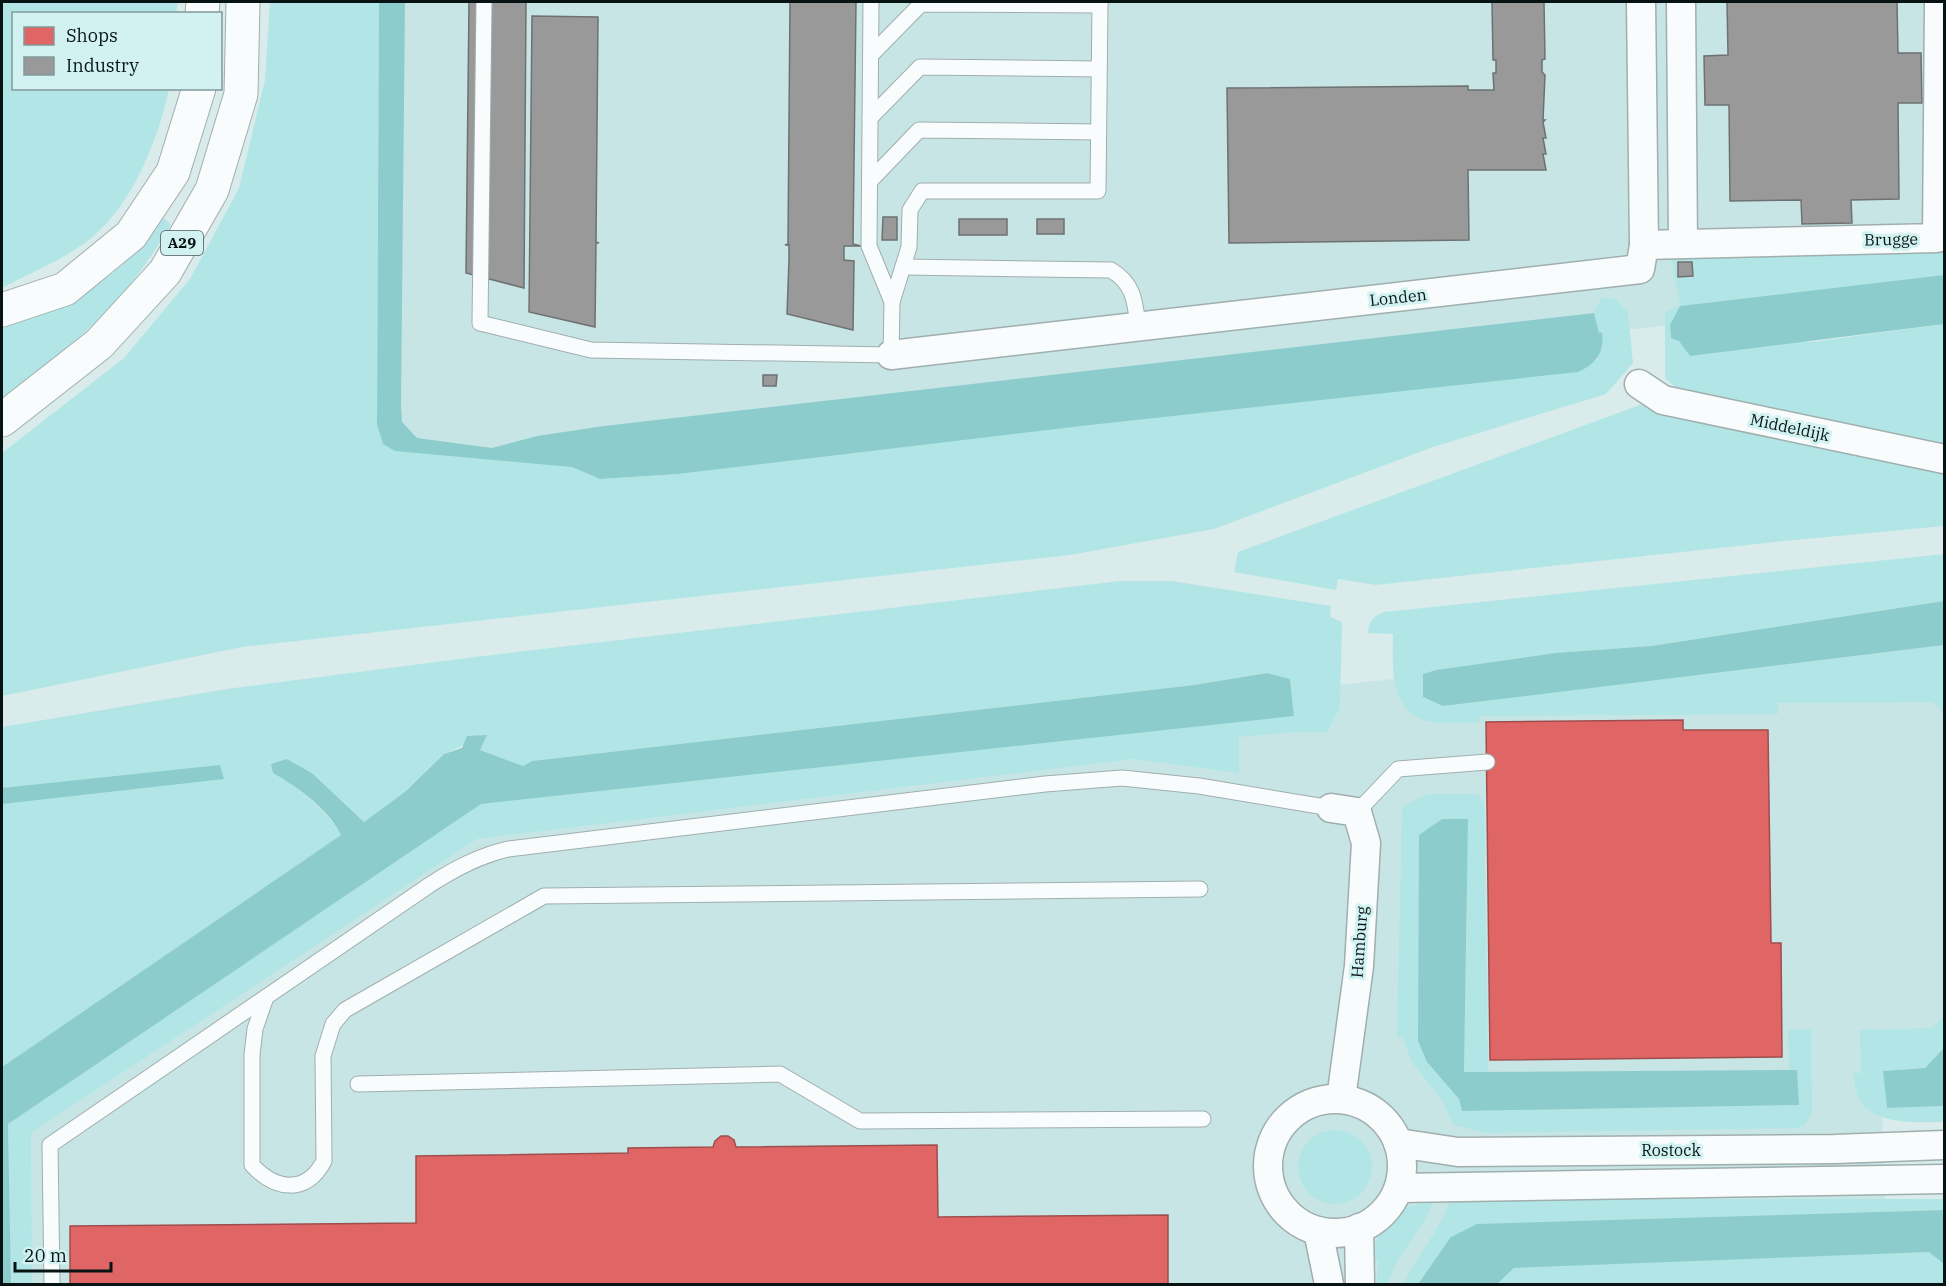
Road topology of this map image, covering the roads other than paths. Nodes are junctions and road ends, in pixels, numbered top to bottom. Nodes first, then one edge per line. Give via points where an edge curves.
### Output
1 (243, 2) edge
2 (484, 2) edge
3 (871, 2) edge
4 (1641, 2) edge
5 (1681, 2) edge
6 (1939, 2) edge
7 (1100, 3) edge
8 (871, 55) junction
9 (1099, 69) junction
10 (198, 90) edge
11 (870, 118) junction
12 (1098, 132) junction
13 (870, 181) junction
14 (1683, 244) junction
15 (1644, 245) junction
16 (903, 267) junction
17 (892, 302) junction
18 (2, 310) edge
19 (1138, 326) junction
20 (891, 355) junction
21 (1639, 384) dead end
22 (2, 420) edge
23 (1944, 459) edge
24 (1487, 762) dead end
25 (1344, 810) junction
26 (1200, 889) dead end
27 (266, 998) junction
28 (357, 1084) dead end
29 (1341, 1100) junction
30 (1203, 1119) dead end
31 (1398, 1143) junction
32 (1944, 1145) edge
33 (1944, 1179) edge
34 (1399, 1188) junction
35 (1359, 1228) junction
36 (1318, 1231) junction
37 (52, 1284) edge
38 (1329, 1284) edge
39 (1360, 1284) edge

1 - 22 highway, A29 via 241,94 212,190 165,272 99,344
2 - 20 lane via 480,323 591,350
3 - 8 lane
4 - 15 street, Londen
5 - 14 street
6 - 14 street, Brugge via 1937,238
7 - 8 lane via 921,4
7 - 9 lane
8 - 11 lane
9 - 11 lane via 920,67
9 - 12 lane
10 - 18 highway, A29 via 173,172 131,235 65,289
11 - 13 lane
12 - 13 lane via 919,130
12 - 16 lane via 1098,192 922,191 910,210 909,247
13 - 17 lane via 870,246
14 - 15 street, Brugge
15 - 19 street, Londen via 1640,269
16 - 17 lane
16 - 19 lane via 1111,270 1123,278 1135,295
17 - 20 lane
19 - 20 street, Londen
21 - 23 street, Middeldijk via 1663,400
24 - 25 lane via 1398,769
25 - 27 lane via 1199,786 1122,778 508,849 457,867
25 - 29 street, Hamburg via 1366,843 1359,966
26 - 27 lane via 544,896 345,1010 333,1024 323,1056 324,1161 318,1172 294,1185 265,1179 252,1165 252,1055 255,1029
27 - 37 lane via 50,1145
28 - 30 lane via 780,1074 860,1121
29 - 31 street via 1376,1113
29 - 36 street via 1308,1105 1290,1117 1276,1134 1269,1155 1269,1177 1276,1198 1298,1222
31 - 32 street, Rostock via 1458,1152
31 - 34 street via 1402,1166
33 - 34 street, Rostock
34 - 35 street via 1384,1212
35 - 36 street via 1339,1233
35 - 39 street
36 - 38 street

